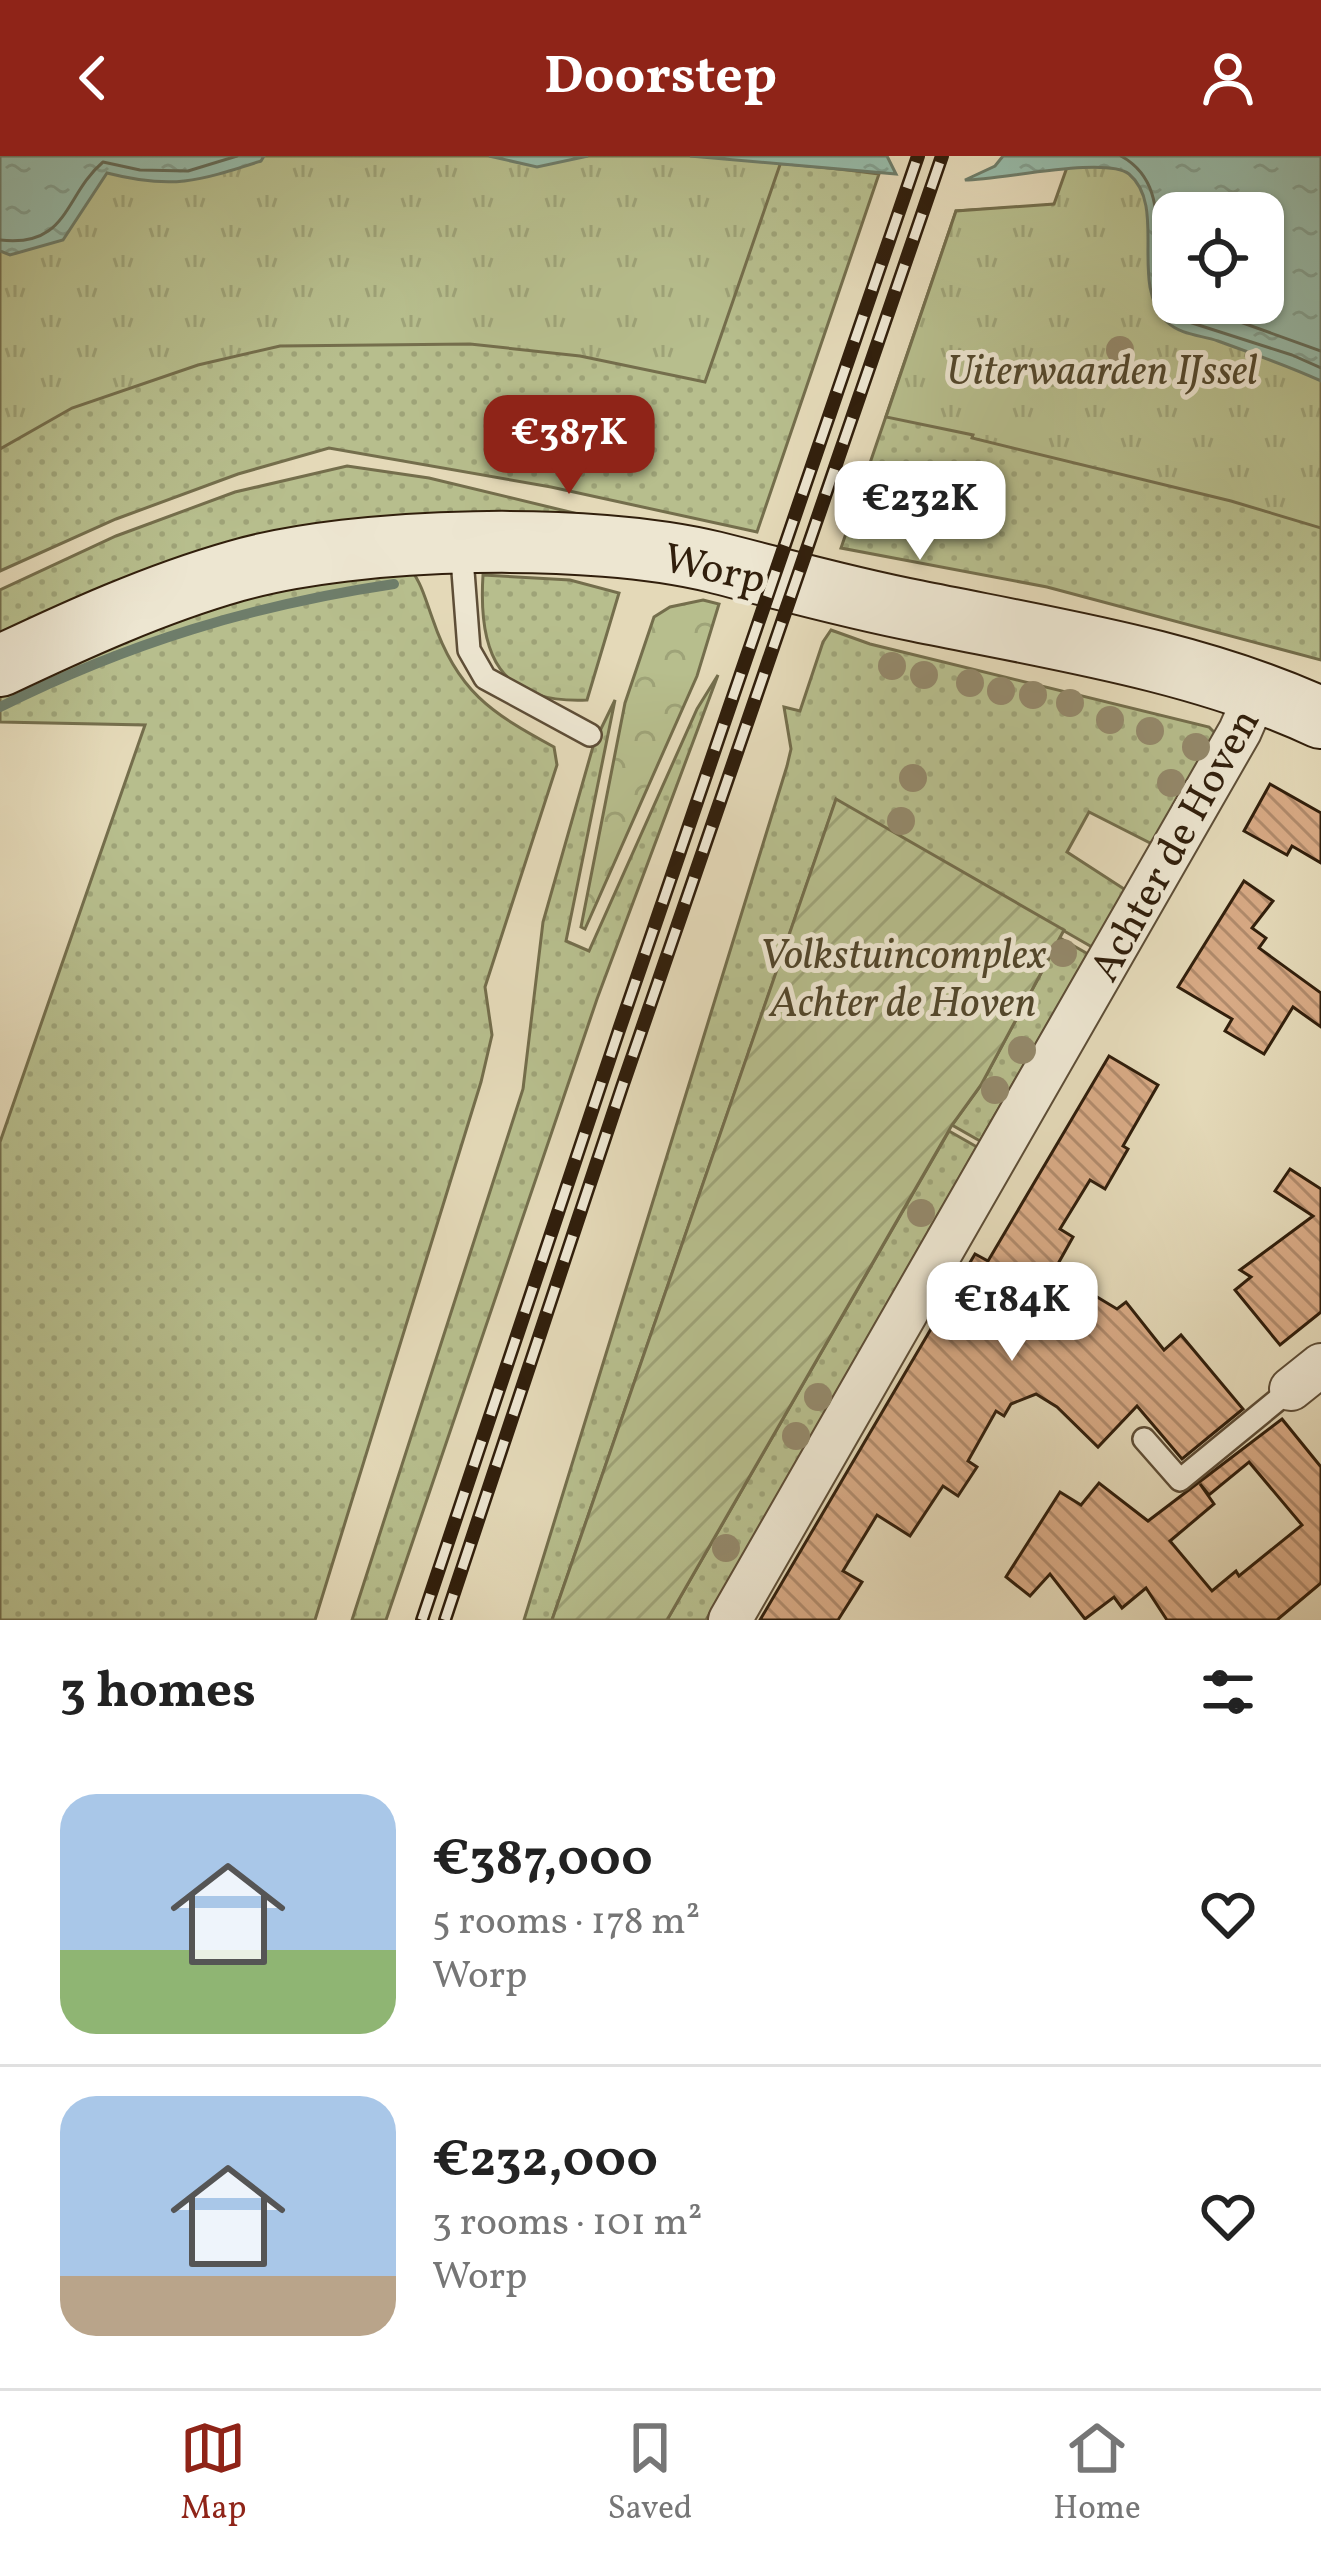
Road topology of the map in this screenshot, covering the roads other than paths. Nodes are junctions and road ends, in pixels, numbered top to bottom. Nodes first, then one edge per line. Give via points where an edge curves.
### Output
1 (461, 544) junction
2 (0, 666) edge
3 (1257, 692) junction
4 (1321, 718) edge
5 (590, 735) dead end
6 (1311, 1378) edge
7 (1144, 1439) dead end
8 (730, 1620) edge

1 - 2 street, Worp via 240,569
1 - 3 street, Worp via 715,562
1 - 5 lane via 469,650 485,678
3 - 4 street, Worp
3 - 8 street, Achter de Hoven
6 - 7 lane via 1180,1480

